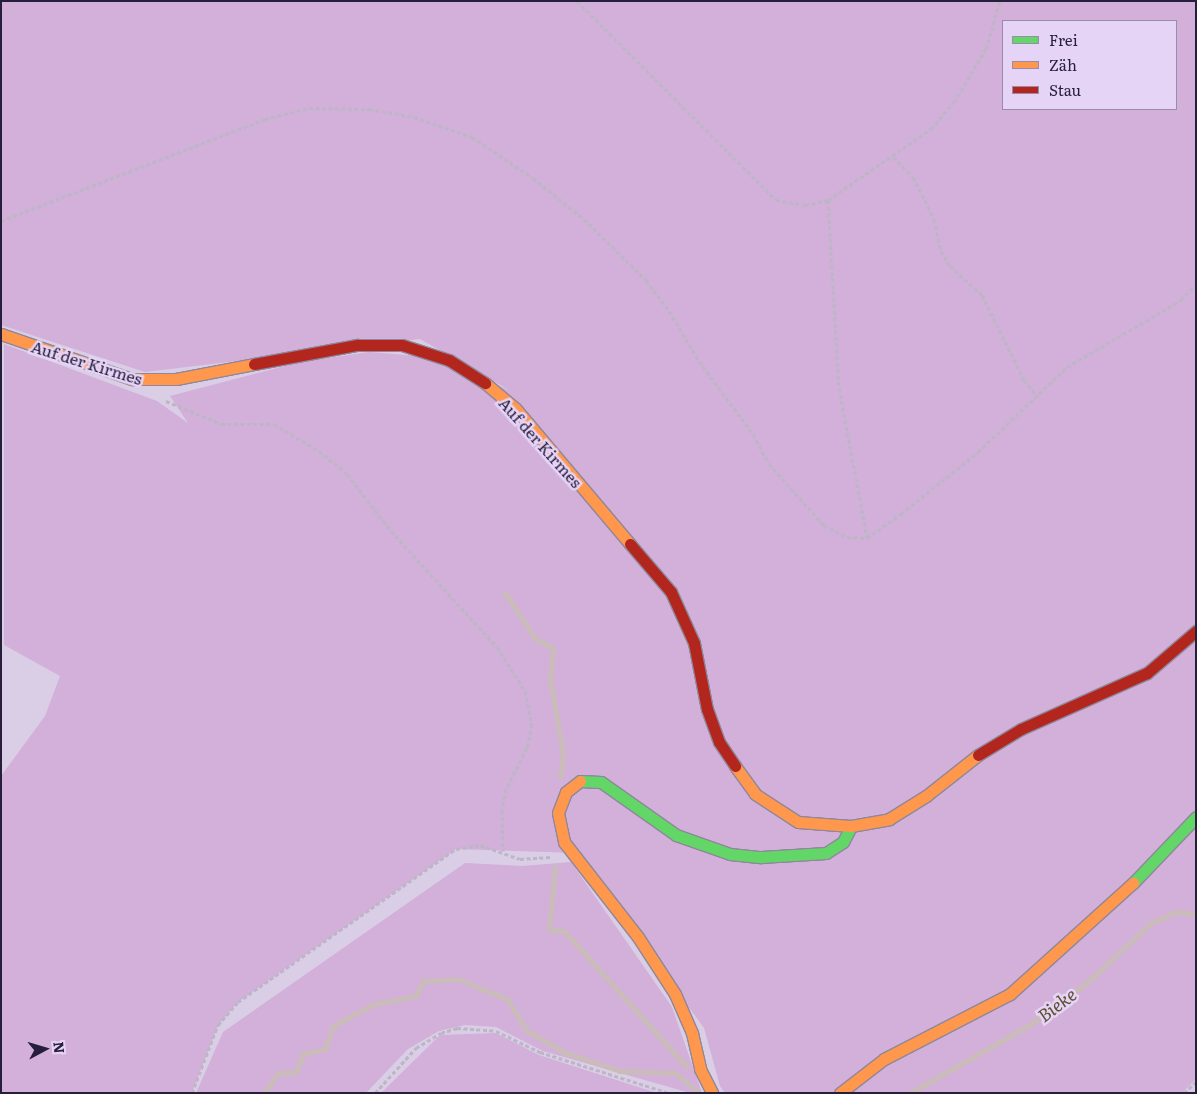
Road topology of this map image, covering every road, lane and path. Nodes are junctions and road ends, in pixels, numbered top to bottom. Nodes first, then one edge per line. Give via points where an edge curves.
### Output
1 (577, 1) edge
2 (1000, 1) edge
3 (892, 157) junction
4 (828, 200) junction
5 (1, 221) edge
6 (1196, 284) edge
7 (1, 334) edge
8 (1038, 397) junction
9 (164, 400) dead end
10 (867, 538) junction
11 (1196, 630) edge
12 (1196, 817) edge
13 (851, 826) junction
14 (504, 851) junction
15 (574, 857) junction
16 (1196, 1082) edge
17 (192, 1093) edge
18 (375, 1093) edge
19 (669, 1093) edge
20 (712, 1093) edge
21 (840, 1093) edge
22 (1184, 1093) edge

1 - 4 path via 776,200 805,205
2 - 3 path via 986,49 954,102 931,129
3 - 4 path
3 - 8 path via 913,177 934,219 941,251 950,266 982,295 1024,380
4 - 10 path via 839,388
5 - 10 path via 265,118 309,108 369,109 414,117 472,137 532,178 615,248 669,311 699,362 797,497 834,533
6 - 8 path via 1181,300 1067,367
7 - 13 street, Auf der Kirmes via 132,379 152,381 357,345 402,345 449,360 476,376 516,409 672,592 694,643 707,709 719,742 755,794 798,822
8 - 10 path via 978,452
9 - 14 path via 221,424 274,424 319,451 347,474 391,531 497,647 525,691 532,724 527,748 506,789 502,810
11 - 13 street, Auf der Kirmes via 1147,673 1021,729 966,762 926,796 889,819
12 - 21 street via 1130,886 1010,994 884,1059
13 - 15 street via 844,842 826,852 761,858 730,854 676,835 601,782 581,780 566,792 558,813 564,842
14 - 15 path via 520,859
14 - 17 path via 480,845 456,849 238,1002 218,1025
15 - 20 street via 638,937 675,994 692,1033 700,1070
16 - 22 path
18 - 19 path via 416,1048 441,1033 457,1028 496,1031 540,1052

